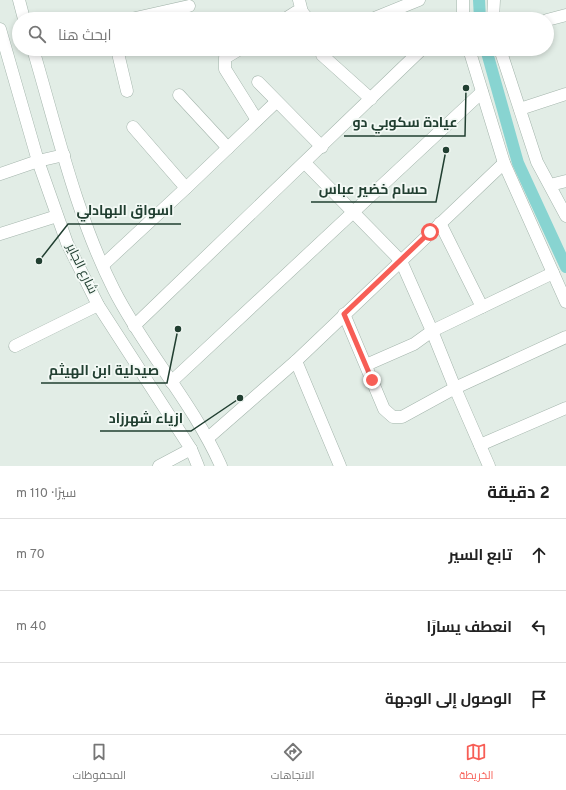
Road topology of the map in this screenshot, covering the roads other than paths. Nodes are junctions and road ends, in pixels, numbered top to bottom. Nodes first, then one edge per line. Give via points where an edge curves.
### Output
1 (19, 0) edge
2 (418, 0) edge
3 (494, 0) edge
4 (189, 6) dead end
5 (22, 12) edge
6 (162, 12) edge
7 (389, 12) edge
8 (493, 12) edge
9 (566, 15) edge
10 (554, 18) edge
11 (0, 29) edge
12 (35, 56) edge
13 (119, 56) edge
14 (228, 56) edge
15 (323, 56) edge
16 (415, 56) edge
17 (471, 56) edge
18 (502, 56) edge
19 (258, 82) dead end
20 (127, 91) dead end
21 (482, 92) junction
22 (566, 94) edge
23 (179, 95) dead end
24 (371, 99) junction
25 (276, 102) junction
26 (520, 109) junction
27 (257, 120) junction
28 (133, 128) dead end
29 (322, 147) junction
30 (228, 148) junction
31 (64, 155) junction
32 (38, 161) junction
33 (305, 163) junction
34 (504, 163) junction
35 (0, 174) edge
36 (566, 181) edge
37 (550, 185) junction
38 (186, 188) junction
39 (354, 213) junction
40 (57, 216) junction
41 (566, 216) edge
42 (440, 223) junction
43 (0, 234) edge
44 (401, 261) junction
45 (103, 265) junction
46 (553, 273) junction
47 (566, 302) edge
48 (98, 305) junction
49 (482, 307) junction
50 (344, 314) junction
51 (134, 326) junction
52 (432, 330) junction
53 (566, 338) edge
54 (15, 346) dead end
55 (296, 361) junction
56 (366, 365) junction
57 (171, 382) junction
58 (455, 388) junction
59 (566, 408) edge
60 (208, 438) junction
61 (480, 445) junction
62 (191, 450) junction
63 (159, 466) edge
64 (198, 466) edge
65 (221, 466) edge
66 (340, 466) edge
67 (489, 466) edge

1 - 5 street
2 - 7 street
3 - 8 street
4 - 6 street
9 - 10 street
11 - 32 street, شارع الجاير
12 - 31 street, شارع الجاير
13 - 20 street
14 - 27 street via 225,58 225,69
15 - 24 street
16 - 24 street
17 - 21 street
18 - 26 street
19 - 25 street
21 - 34 street
21 - 39 street
22 - 26 street
23 - 30 street
24 - 29 street
25 - 27 street
25 - 29 street
26 - 37 street via 537,162
27 - 30 street
28 - 38 street
29 - 33 street
30 - 38 street
31 - 32 street
31 - 45 street, شارع الجاير via 87,227
32 - 35 street
32 - 40 street, شارع الجاير
33 - 39 street
33 - 51 street
34 - 42 street
34 - 46 street
36 - 37 street
37 - 41 street
38 - 45 street
39 - 44 street
39 - 57 street
40 - 43 street
40 - 48 street, شارع الجاير
42 - 44 street
42 - 49 street
44 - 50 street
44 - 52 street
45 - 51 street, شارع الجاير
46 - 47 street
46 - 49 street
48 - 54 street
48 - 62 street, شارع الجاير
49 - 52 street
50 - 55 street
50 - 56 street
51 - 57 street, شارع الجاير
52 - 56 street via 414,344
52 - 58 street
53 - 58 street
55 - 60 street
55 - 66 street
56 - 58 street via 384,409 393,417 402,417
57 - 60 street, شارع الجاير
58 - 61 street
59 - 61 street
60 - 65 street, شارع الجاير
61 - 67 street
62 - 63 street
62 - 64 street, شارع الجاير

